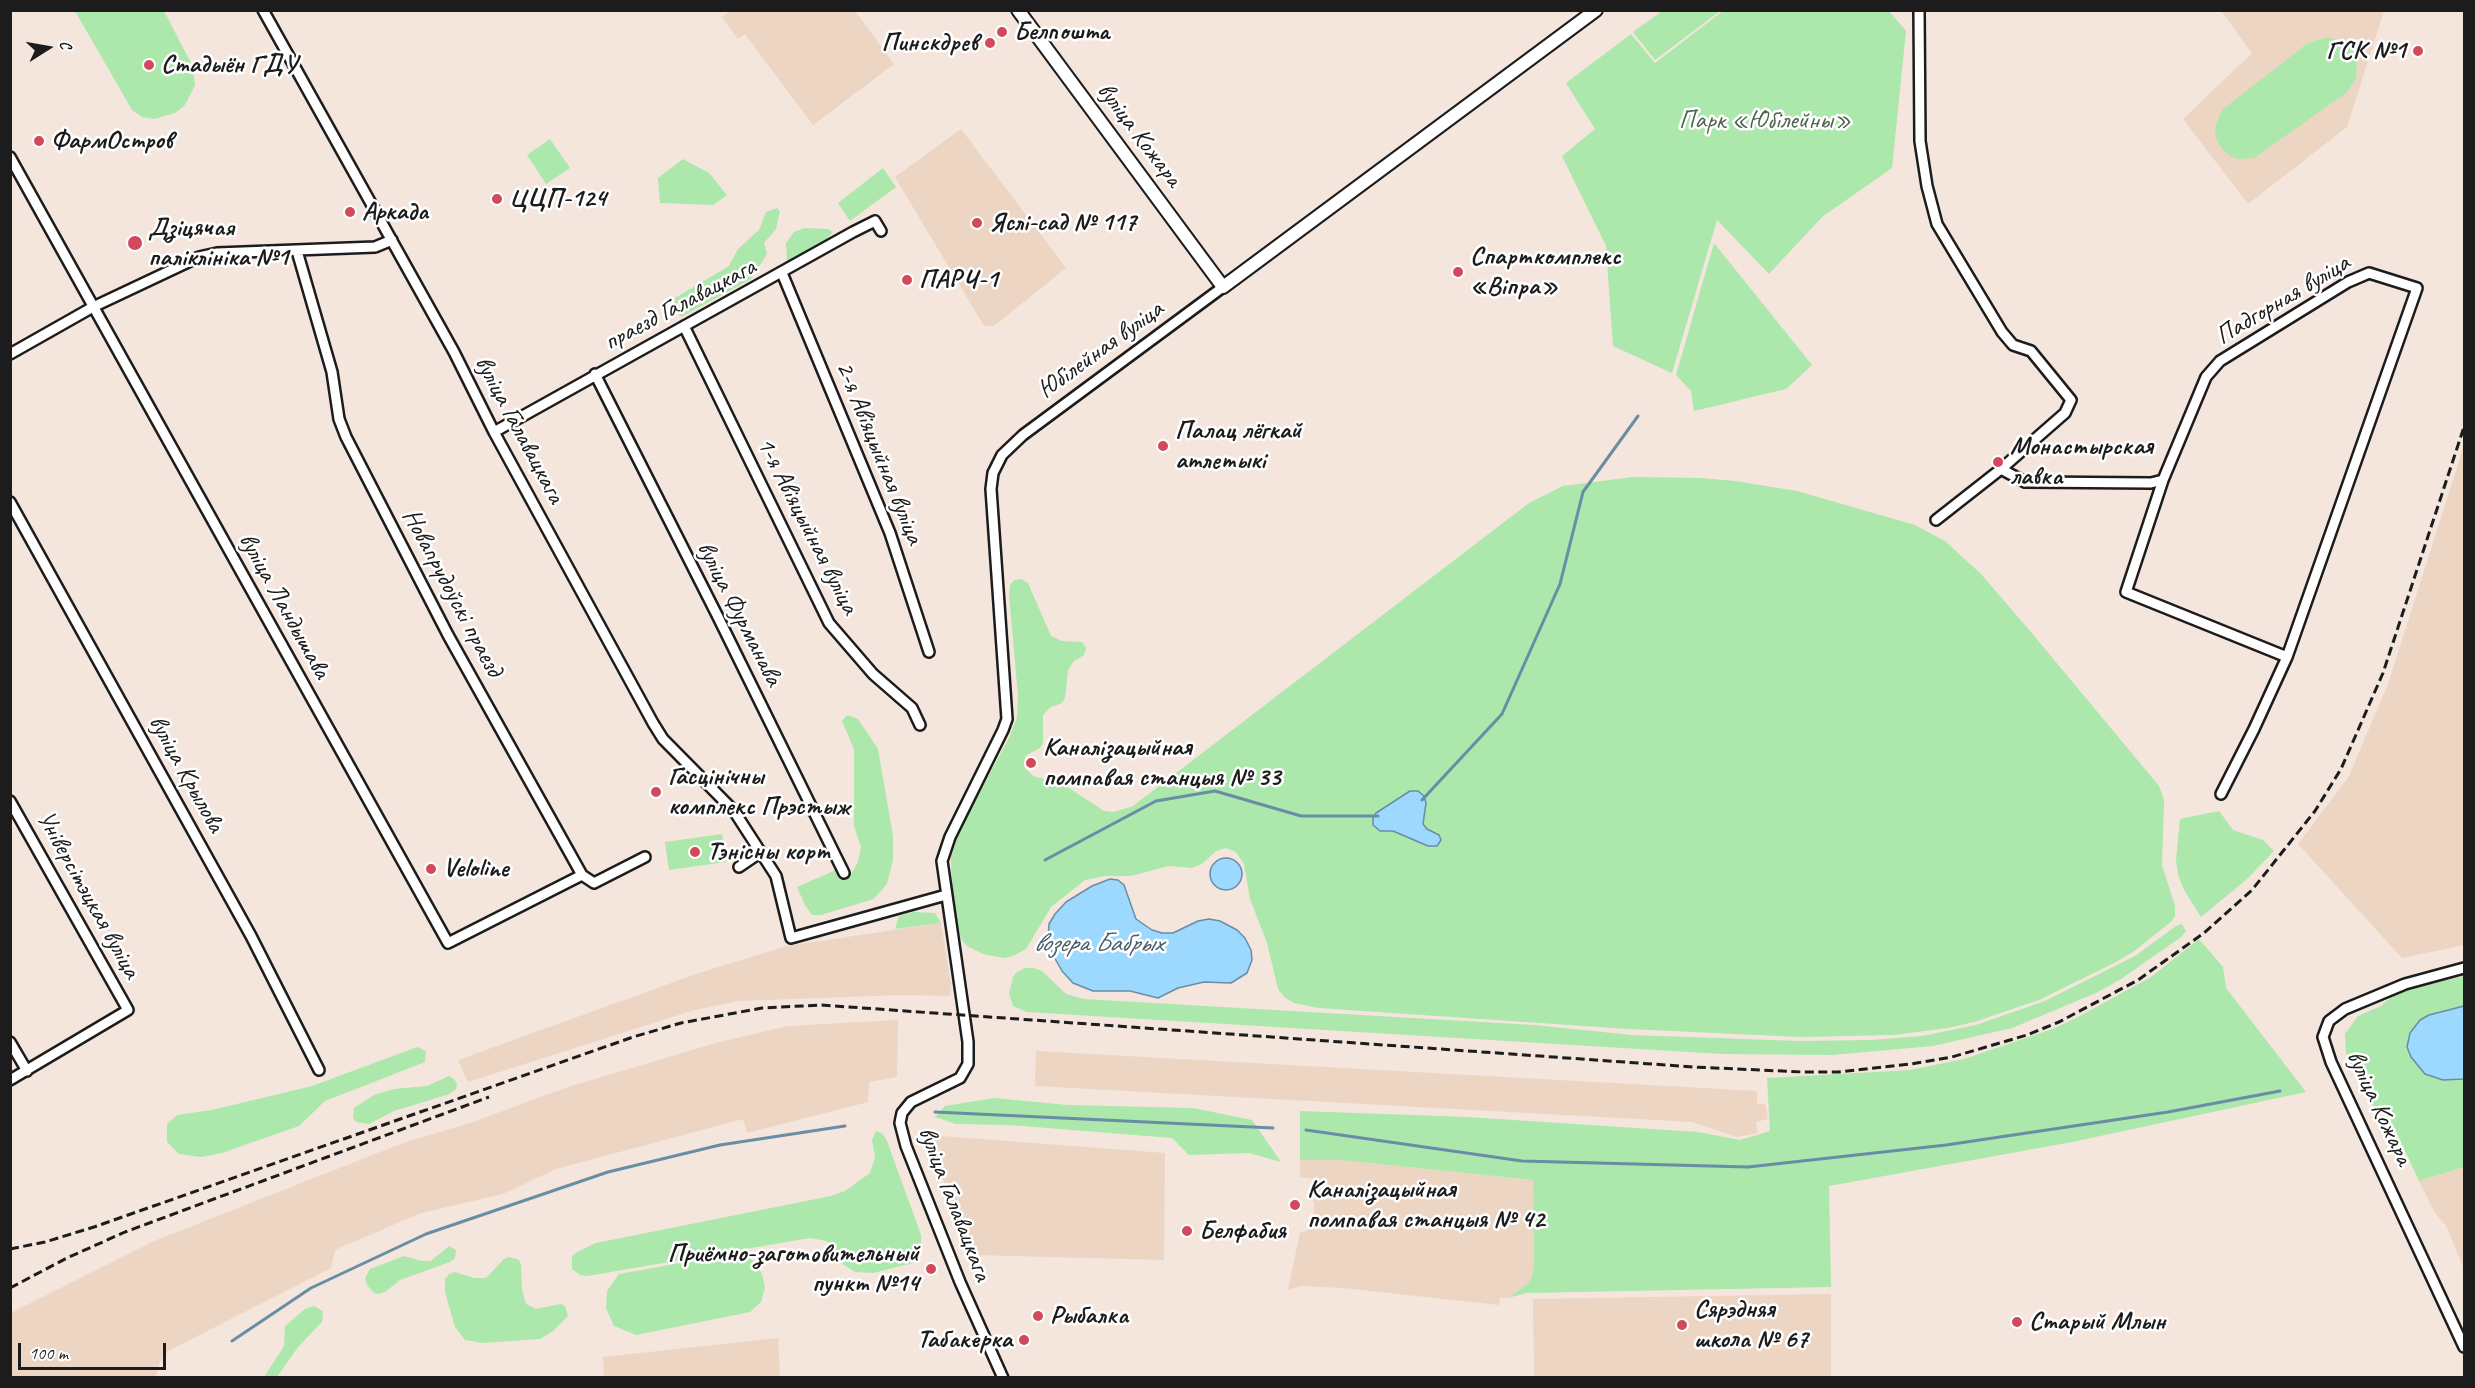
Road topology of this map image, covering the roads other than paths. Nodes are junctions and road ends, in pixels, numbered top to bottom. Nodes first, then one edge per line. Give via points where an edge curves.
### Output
1 (263, 10) edge
2 (1018, 10) edge
3 (1596, 10) edge
4 (1919, 10) edge
5 (10, 157) edge
6 (881, 231) dead end
7 (392, 240) junction
8 (297, 251) junction
9 (782, 273) junction
10 (1223, 287) junction
11 (93, 308) junction
12 (684, 326) junction
13 (10, 354) edge
14 (595, 374) junction
15 (494, 432) junction
16 (2001, 469) junction
17 (2163, 480) junction
18 (10, 502) edge
19 (1936, 520) dead end
20 (929, 652) dead end
21 (2287, 657) junction
22 (920, 725) dead end
23 (2221, 794) dead end
24 (10, 801) edge
25 (14, 813) edge
26 (761, 852) junction
27 (645, 857) dead end
28 (739, 867) dead end
29 (844, 873) dead end
30 (582, 875) junction
31 (946, 895) junction
32 (2464, 968) edge
33 (10, 1042) edge
34 (319, 1070) dead end
35 (27, 1071) junction
36 (10, 1080) edge
37 (2464, 1347) edge
38 (1003, 1377) edge

1 - 7 street, вуліца Галавацкага
2 - 10 main road, вуліца Кожара
3 - 10 main road, Юбілейная вуліца
4 - 16 street via 1920,141 1937,224 2002,332 2013,345 2031,351 2070,400 2065,413
5 - 11 street, вуліца Ландышава
6 - 9 street, праезд Галавацкага via 875,221
7 - 8 street via 375,247
7 - 15 street, вуліца Галавацкага
8 - 11 street via 199,257
8 - 30 street, Новапрудоўскі праезд via 332,372 346,437 448,635
9 - 12 street, праезд Галавацкага
9 - 20 street, 2-я Авіяцыйная вуліца via 890,533
10 - 31 street, Юбілейная вуліца via 1023,435 997,463 991,489 1006,718 946,846 942,861
11 - 13 street
11 - 30 street, вуліца Ландышава via 448,943
12 - 14 street, праезд Галавацкага
12 - 22 street, 1-я Авіяцыйная вуліца via 829,623 873,674 912,708
14 - 15 street, праезд Галавацкага
14 - 29 street, вуліца Фурманава
15 - 26 street, вуліца Галавацкага via 660,733 734,811
16 - 17 street via 2025,482
16 - 19 street
17 - 21 street via 2126,592
17 - 21 street, Падгорная вуліца via 2206,377 2220,361 2369,273 2417,288
18 - 34 street, вуліца Крылова via 246,926
21 - 23 street, Падгорная вуліца
24 - 25 street, Універсітэцкая вуліца
25 - 35 street, Універсітэцкая вуліца via 128,1010
26 - 28 street
26 - 31 street, вуліца Галавацкага via 778,883 791,938
27 - 30 street via 594,883
31 - 38 street, вуліца Галавацкага via 968,1064 960,1078 910,1102 900,1123 960,1282
32 - 37 street, вуліца Кожара via 2405,984 2345,1009 2329,1021 2324,1037 2331,1062
33 - 35 street
35 - 36 street

